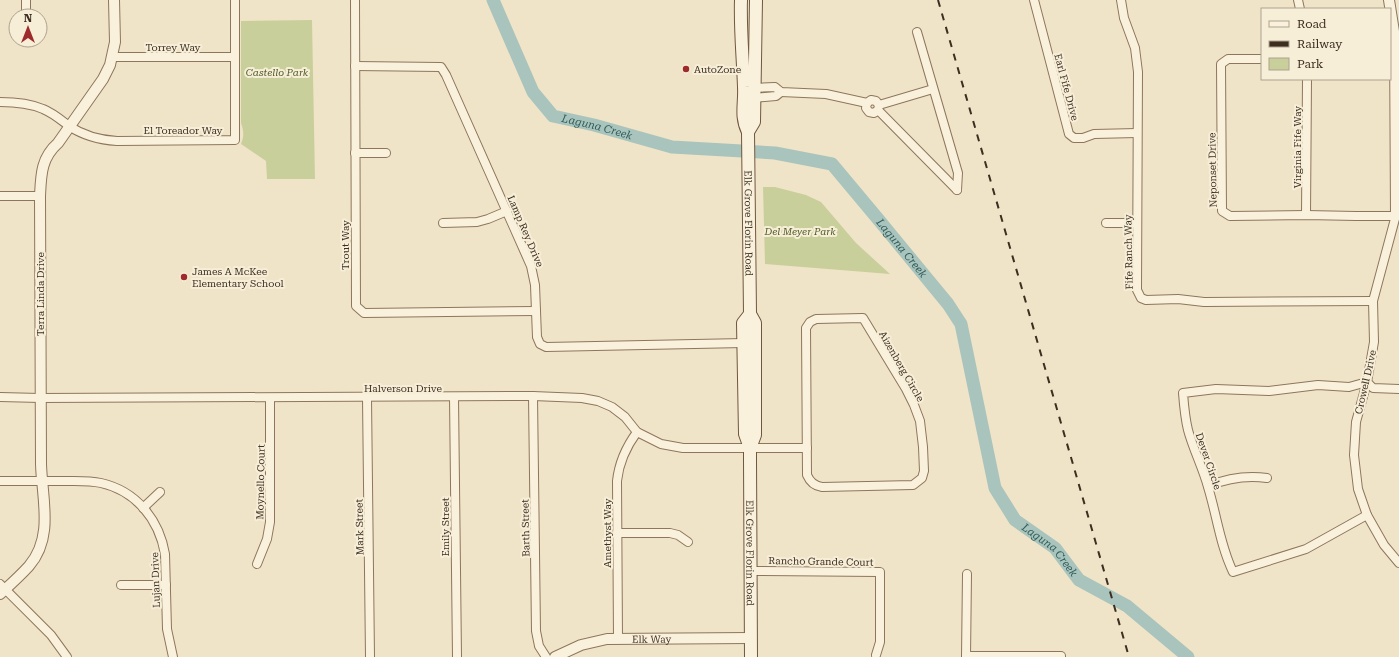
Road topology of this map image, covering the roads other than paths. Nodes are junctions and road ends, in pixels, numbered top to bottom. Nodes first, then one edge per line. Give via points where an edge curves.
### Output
1 (114, 0) edge
2 (235, 0) edge
3 (355, 0) edge
4 (741, 0) edge
5 (756, 0) edge
6 (1034, 0) edge
7 (1121, 0) edge
8 (1391, 13) edge
9 (917, 32) dead end
10 (113, 57) junction
11 (234, 57) junction
12 (1261, 59) edge
13 (742, 62) junction
14 (355, 66) junction
15 (1307, 80) edge
16 (933, 89) junction
17 (754, 93) junction
18 (0, 102) edge
19 (878, 108) junction
20 (70, 126) junction
21 (748, 132) junction
22 (1137, 133) junction
23 (355, 153) junction
24 (386, 153) dead end
25 (0, 196) edge
26 (40, 196) junction
27 (507, 211) junction
28 (1306, 215) junction
29 (1398, 215) edge
30 (443, 223) dead end
31 (1106, 223) dead end
32 (1137, 223) junction
33 (1373, 301) junction
34 (536, 311) junction
35 (750, 314) junction
36 (744, 343) junction
37 (1367, 382) junction
38 (1399, 388) edge
39 (533, 396) junction
40 (0, 397) edge
41 (454, 397) junction
42 (40, 398) junction
43 (270, 398) junction
44 (367, 398) junction
45 (637, 432) junction
46 (750, 448) junction
47 (807, 448) junction
48 (1267, 478) dead end
49 (0, 481) edge
50 (42, 481) junction
51 (1208, 486) junction
52 (160, 492) dead end
53 (143, 508) junction
54 (1367, 515) junction
55 (617, 533) junction
56 (688, 542) dead end
57 (1399, 563) edge
58 (258, 564) dead end
59 (751, 571) junction
60 (967, 574) dead end
61 (121, 585) dead end
62 (166, 586) junction
63 (2, 589) edge
64 (751, 638) junction
65 (618, 639) junction
66 (876, 655) dead end
67 (1061, 656) dead end
68 (67, 657) edge
69 (173, 657) edge
70 (370, 657) edge
71 (457, 657) edge
72 (546, 657) edge
73 (554, 657) edge
74 (751, 657) edge
75 (966, 657) edge

1 - 10 street, Terra Linda Drive
2 - 11 street, El Toreador Way
3 - 14 street, Trout Way
4 - 13 main road, Elk Grove Florin Road
5 - 17 main road, Elk Grove Florin Road
6 - 22 street, Earl Fife Drive via 1069,134 1074,138 1083,138 1094,134
7 - 22 street, Fife Ranch Way via 1124,18 1135,48 1138,72
8 - 29 street, Crowell Drive via 1395,38
9 - 16 street
10 - 11 street, Torrey Way
10 - 20 street, Terra Linda Drive via 107,72
11 - 20 street, El Toreador Way via 235,140 109,141 84,135
12 - 28 street, Neponset Drive via 1228,58 1221,64 1222,211 1230,216
13 - 17 main road via 748,71 748,96
13 - 21 main road, Elk Grove Florin Road via 743,122
14 - 23 street, Trout Way
14 - 27 street, Lamp Rey Drive via 440,67 446,75
15 - 28 street, Virginia Fife Way
16 - 19 street
16 - 19 street via 958,173 957,190
17 - 19 street via 776,96 781,92 826,94 867,103 874,100
17 - 21 main road, Elk Grove Florin Road via 754,122
18 - 20 street, El Toreador Way via 35,106
20 - 26 street, Terra Linda Drive via 49,151 42,172
21 - 35 main road, Elk Grove Florin Road
22 - 32 street, Fife Ranch Way
23 - 24 street
23 - 34 street, Trout Way via 356,306 364,313
25 - 26 street
26 - 42 street, Terra Linda Drive
27 - 30 street via 477,222
27 - 34 street, Lamp Rey Drive via 533,273
28 - 29 street, Neponset Drive
29 - 33 street, Crowell Drive
31 - 32 street
32 - 33 street, Fife Ranch Way via 1137,290 1141,298 1146,300
33 - 37 street, Crowell Drive via 1374,342
34 - 36 street, Lamp Rey Drive via 537,337 540,344 546,347
35 - 36 main road, Elk Grove Florin Road via 743,323
35 - 46 main road, Elk Grove Florin Road via 755,322 756,434
36 - 46 main road, Elk Grove Florin Road via 744,434
37 - 38 street via 1373,388
37 - 51 street, Dever Circle via 1349,387 1318,385 1269,391 1216,389 1183,393 1188,431
37 - 54 street, Crowell Drive via 1356,422 1354,455 1358,489
39 - 41 street, Halverson Drive
39 - 45 street, Halverson Drive via 598,401 625,417
39 - 72 street, Barth Street via 536,631 539,646
40 - 42 street, Halverson Drive
41 - 44 street, Halverson Drive
41 - 71 street, Emily Street
42 - 43 street, Halverson Drive
42 - 50 street, Terra Linda Drive
43 - 44 street, Halverson Drive
43 - 58 street, Moynello Court via 270,522
44 - 70 street, Mark Street
45 - 46 street, Halverson Drive via 661,444 677,448
45 - 55 street, Amethyst Way via 625,452 618,474
46 - 47 street
46 - 59 main road, Elk Grove Florin Road
47 - 47 street, Aizenberg Circle via 807,475 811,483 818,486 909,486 917,484 922,478 923,447 914,405 863,318 816,319 808,326
48 - 51 street via 1240,477
49 - 50 street, Lujan Drive
50 - 53 street, Lujan Drive via 104,484 124,492
50 - 63 street, Terra Linda Drive via 45,519 42,544 30,565
51 - 54 street, Dever Circle via 1222,545 1233,572 1306,549
52 - 53 street
53 - 62 street, Lujan Drive via 154,521 161,537
54 - 57 street, Crowell Drive via 1384,545
55 - 56 street via 670,533
55 - 65 street, Amethyst Way
59 - 64 main road, Elk Grove Florin Road
59 - 66 street, Rancho Grande Court via 880,572 880,634
60 - 75 street
61 - 62 street
62 - 69 street, Lujan Drive via 167,629
63 - 68 street via 51,635
64 - 65 street, Elk Way
64 - 74 main road, Elk Grove Florin Road
65 - 73 street, Elk Way via 598,640
67 - 75 street

